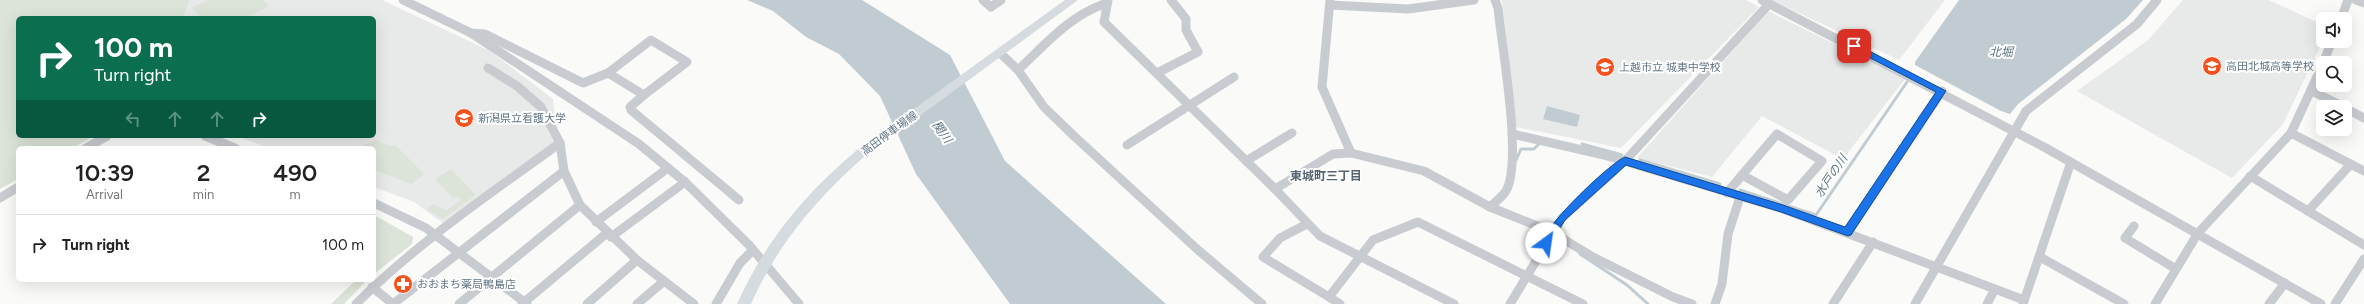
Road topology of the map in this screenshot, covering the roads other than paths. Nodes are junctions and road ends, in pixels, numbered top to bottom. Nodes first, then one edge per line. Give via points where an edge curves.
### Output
1 (403, 0) edge
2 (983, 0) edge
3 (1001, 0) edge
4 (1073, 0) edge
5 (1171, 0) edge
6 (1474, 0) edge
7 (1495, 0) edge
8 (2157, 0) edge
9 (2348, 0) edge
10 (2356, 0) edge
11 (1107, 2) edge
12 (1330, 2) edge
13 (1442, 2) edge
14 (1765, 2) edge
15 (2364, 4) edge
16 (2344, 12) edge
17 (471, 33) junction
18 (996, 56) junction
19 (488, 68) dead end
20 (1018, 70) junction
21 (608, 73) junction
22 (1157, 73) junction
23 (1234, 77) dead end
24 (2316, 80) edge
25 (2312, 90) junction
26 (1942, 91) junction
27 (644, 95) junction
28 (2331, 100) edge
29 (1190, 106) junction
30 (2352, 111) edge
31 (2364, 118) edge
32 (2014, 130) junction
33 (1292, 133) dead end
34 (1512, 134) junction
35 (2291, 134) junction
36 (104, 138) edge
37 (210, 138) edge
38 (560, 143) junction
39 (1127, 145) dead end
40 (90, 146) edge
41 (231, 146) edge
42 (1351, 153) junction
43 (1246, 161) junction
44 (1625, 161) junction
45 (2071, 162) junction
46 (2351, 164) junction
47 (668, 168) junction
48 (564, 171) junction
49 (2364, 171) edge
50 (1742, 175) junction
51 (2250, 176) junction
52 (685, 182) junction
53 (16, 188) edge
54 (1275, 189) junction
55 (1727, 193) junction
56 (0, 198) edge
57 (1740, 198) junction
58 (739, 200) dead end
59 (376, 204) edge
60 (580, 205) junction
61 (1490, 207) junction
62 (2308, 211) junction
63 (596, 222) junction
64 (1307, 224) junction
65 (2134, 226) dead end
66 (1552, 232) junction
67 (1848, 232) junction
68 (2198, 233) junction
69 (435, 234) junction
70 (609, 235) junction
71 (1873, 242) junction
72 (2364, 245) edge
73 (753, 250) junction
74 (457, 253) junction
75 (1359, 256) junction
76 (2040, 256) junction
77 (765, 259) junction
78 (2364, 259) edge
79 (637, 260) junction
80 (1938, 266) junction
81 (2176, 269) junction
82 (1527, 275) junction
83 (490, 277) junction
84 (663, 282) junction
85 (2285, 283) junction
86 (372, 287) junction
87 (1995, 289) junction
88 (1329, 297) junction
89 (2024, 302) edge
90 (524, 303) edge
91 (356, 304) edge
92 (393, 304) edge
93 (459, 304) edge
94 (587, 304) edge
95 (637, 304) edge
96 (694, 304) edge
97 (716, 304) edge
98 (744, 304) edge
99 (799, 304) edge
100 (1262, 304) edge
101 (1340, 304) edge
102 (1454, 304) edge
103 (1510, 304) edge
104 (1583, 304) edge
105 (1692, 304) edge
106 (1715, 304) edge
107 (1833, 304) edge
108 (1915, 304) edge
109 (1987, 304) edge
110 (2124, 304) edge
111 (2155, 304) edge
112 (2269, 304) edge
113 (2321, 304) edge
114 (2334, 304) edge

1 - 17 street
2 - 3 street via 990,6
4 - 18 main road, 高田停車場線
5 - 22 street via 1186,19 1186,30 1198,52
6 - 13 street
7 - 34 street
8 - 32 street via 2137,24 2026,111
9 - 16 street
10 - 15 street
11 - 20 street via 1093,6 1070,23
11 - 22 street via 1104,22
12 - 13 street via 1408,8
12 - 42 street via 1322,87
14 - 26 street
14 - 44 street
17 - 21 street via 485,34 583,83
17 - 47 street via 610,124
18 - 20 street
18 - 77 main road, 高田停車場線 via 846,166 805,205
19 - 38 street via 517,86 541,107
20 - 100 street via 1044,107 1198,250
21 - 27 street
21 - 27 street via 651,40 688,62
22 - 29 street
23 - 29 street
24 - 25 street
25 - 28 street
25 - 35 street
26 - 32 street
26 - 67 street
27 - 58 street via 630,107 631,110
29 - 39 street
29 - 43 street
30 - 31 street
32 - 45 street
32 - 80 street
33 - 43 street
34 - 44 street
34 - 61 street via 1510,180 1506,191
35 - 46 street
35 - 51 street
36 - 40 street
37 - 41 street
38 - 48 street
38 - 69 street
42 - 54 street via 1333,154
42 - 61 street via 1424,171
43 - 54 street
44 - 55 street
44 - 66 street via 1562,218
45 - 68 street
45 - 76 street
46 - 49 street
46 - 62 street
47 - 52 street
47 - 63 street
48 - 60 street
48 - 74 street
50 - 50 street via 1788,200 1822,161 1777,134
50 - 55 street
51 - 62 street
51 - 68 street
52 - 70 street
52 - 73 street
53 - 56 street
54 - 64 street
55 - 57 street
57 - 67 street via 1783,209
57 - 106 street via 1729,222 1722,265 1723,287
59 - 69 street via 391,209
60 - 63 street
60 - 83 street
61 - 66 street
62 - 72 street
63 - 70 street
64 - 75 street via 1320,236
64 - 88 street via 1280,238 1264,257
65 - 81 street via 2126,238
66 - 82 street
66 - 105 street via 1593,257
67 - 71 street
68 - 81 street
68 - 85 street
69 - 74 street
69 - 86 street
70 - 79 street
70 - 90 street
71 - 80 street
71 - 107 street
73 - 77 street
73 - 97 street via 740,263
74 - 83 street
74 - 92 street
75 - 82 street via 1373,240 1418,222
75 - 88 street
75 - 102 street
76 - 89 street
76 - 110 street
77 - 98 main road, 高田停車場線
77 - 99 street
78 - 114 street
79 - 84 street
79 - 94 street
80 - 87 street
80 - 108 street
81 - 111 street
82 - 103 street
82 - 104 street
83 - 90 street
83 - 93 street
84 - 95 street
84 - 96 street
85 - 112 street
85 - 113 street
86 - 91 street
86 - 92 street
87 - 89 street
87 - 109 street
88 - 101 street

